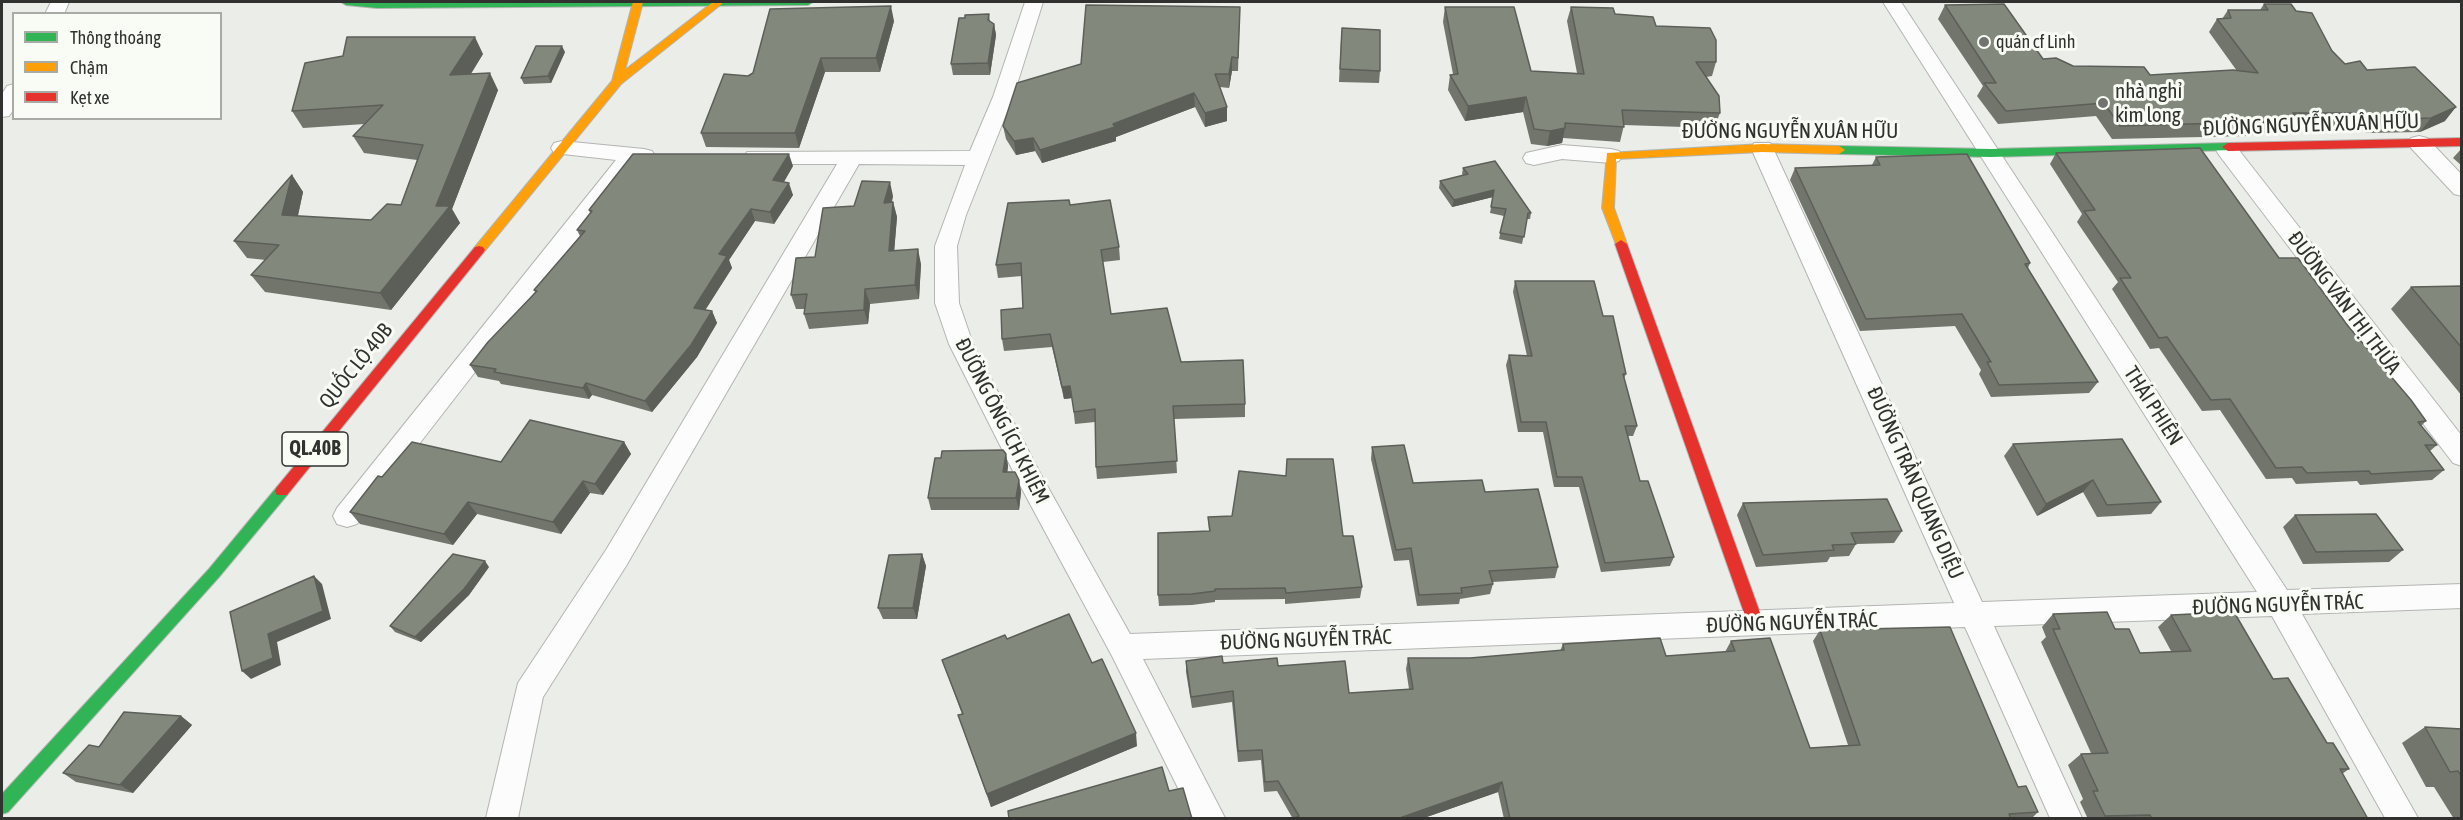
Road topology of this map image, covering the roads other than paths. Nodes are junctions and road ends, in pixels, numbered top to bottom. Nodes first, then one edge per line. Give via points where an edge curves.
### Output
1 (346, 2) edge
2 (638, 2) edge
3 (719, 2) edge
4 (808, 2) edge
5 (1034, 2) edge
6 (1892, 2) edge
7 (617, 82) junction
8 (12, 94) edge
9 (2, 111) edge
10 (2462, 142) edge
11 (2419, 143) junction
12 (562, 148) junction
13 (1762, 148) junction
14 (2227, 150) junction
15 (1991, 153) junction
16 (631, 156) junction
17 (666, 156) edge
18 (1611, 156) junction
19 (735, 157) edge
20 (851, 159) junction
21 (977, 159) junction
22 (1534, 159) dead end
23 (2462, 189) edge
24 (2462, 456) edge
25 (347, 516) dead end
26 (2462, 596) edge
27 (2281, 605) junction
28 (1975, 616) junction
29 (1756, 624) junction
30 (1122, 646) junction
31 (2, 806) edge
32 (502, 819) edge
33 (1209, 819) edge
34 (2066, 819) edge
35 (2402, 819) edge

1 - 2 main road
2 - 3 main road
2 - 7 main road
3 - 4 main road
3 - 7 main road
5 - 21 street, ĐƯỜNG ÔNG ÍCH KHIÊM via 1004,97
6 - 15 street, THÁI PHIÊN
7 - 12 main road, QUỐC LỘ 40B / QL.40B
8 - 9 street
10 - 11 main road, ĐƯỜNG NGUYỄN XUÂN HỮU
11 - 14 main road, ĐƯỜNG NGUYỄN XUÂN HỮU
11 - 23 street
12 - 16 street
12 - 31 main road, QUỐC LỘ 40B / QL.40B via 214,573
13 - 15 main road, ĐƯỜNG NGUYỄN XUÂN HỮU
13 - 18 main road, ĐƯỜNG NGUYỄN XUÂN HỮU
13 - 28 street, ĐƯỜNG TRẦN QUANG DIỆU
14 - 15 main road, ĐƯỜNG NGUYỄN XUÂN HỮU
14 - 24 street, ĐƯỜNG VĂN THỊ THỪA
15 - 27 street, THÁI PHIÊN
16 - 17 street
16 - 25 street
18 - 22 street via 1562,152
18 - 29 main road via 1608,208
19 - 20 street
20 - 21 street
20 - 32 street via 616,558 529,693
21 - 30 street, ĐƯỜNG ÔNG ÍCH KHIÊM via 946,246 947,303 961,344 1009,439
26 - 27 street, ĐƯỜNG NGUYỄN TRÁC
27 - 28 street, ĐƯỜNG NGUYỄN TRÁC
27 - 35 street, THÁI PHIÊN
28 - 29 street, ĐƯỜNG NGUYỄN TRÁC
28 - 34 street, ĐƯỜNG TRẦN QUANG DIỆU
29 - 30 street, ĐƯỜNG NGUYỄN TRÁC
30 - 33 street, ĐƯỜNG ÔNG ÍCH KHIÊM

